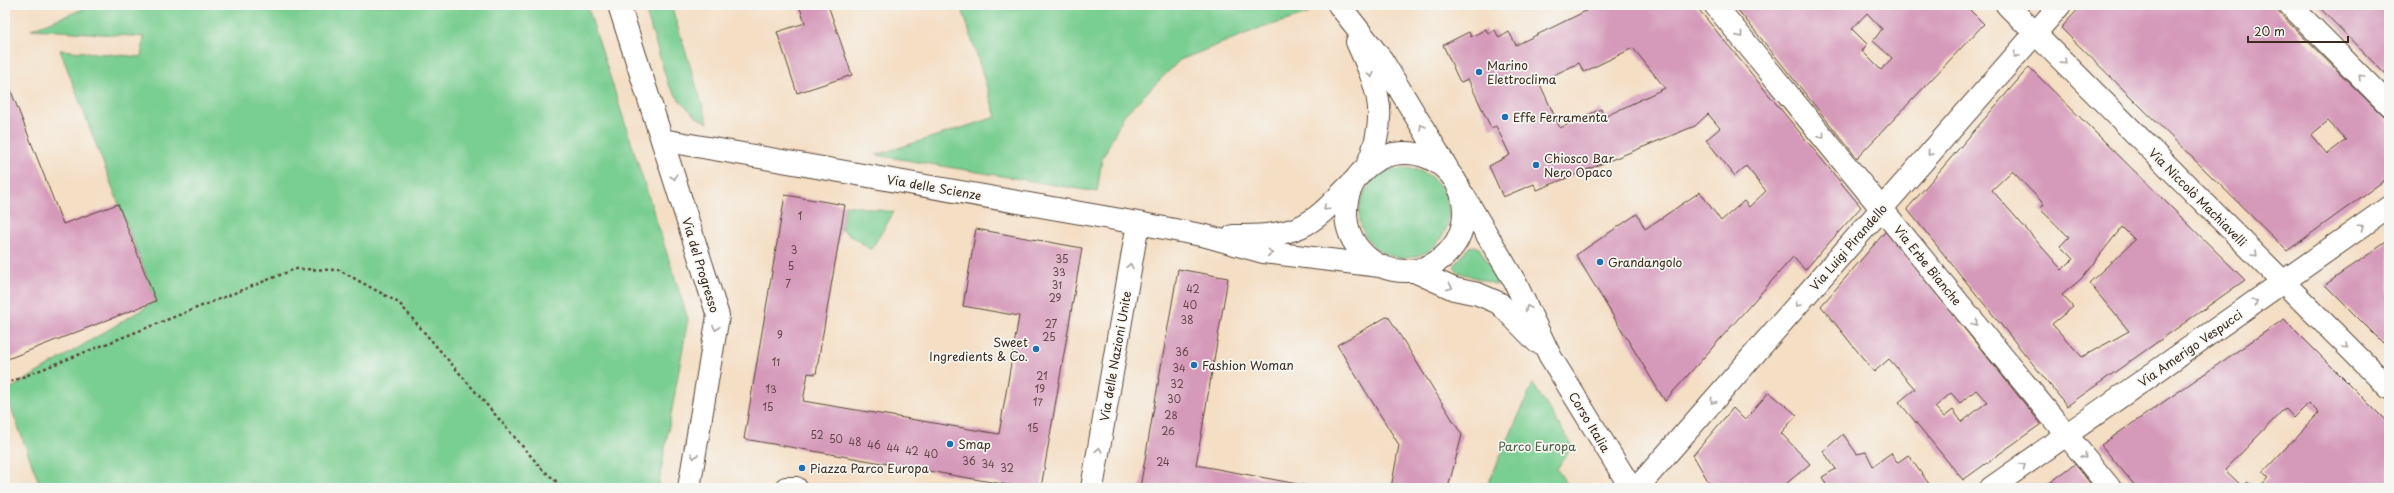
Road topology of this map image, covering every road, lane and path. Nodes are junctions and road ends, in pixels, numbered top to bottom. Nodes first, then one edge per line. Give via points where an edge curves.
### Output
1 (619, 5) edge
2 (1715, 5) edge
3 (2007, 5) edge
4 (2060, 5) edge
5 (2290, 5) edge
6 (1342, 9) edge
7 (2035, 33) junction
8 (2389, 105) edge
9 (662, 140) junction
10 (1449, 173) junction
11 (1360, 174) junction
12 (1462, 193) junction
13 (2389, 207) edge
14 (1882, 209) junction
15 (1138, 223) junction
16 (1206, 236) junction
17 (1380, 266) junction
18 (1414, 271) junction
19 (2283, 282) junction
20 (1550, 356) junction
21 (5, 384) edge
22 (2389, 388) edge
23 (2066, 435) junction
24 (564, 488) edge
25 (689, 488) edge
26 (786, 488) edge
27 (796, 488) edge
28 (1092, 488) edge
29 (1631, 488) edge
30 (1636, 488) edge
31 (1991, 488) edge
32 (2110, 488) edge

1 - 9 street, Via del Progresso
2 -> 14 street, Via Erbe Bianche
3 - 7 street, Via Niccolò Machiavelli
4 - 7 street, Via Luigi Pirandello
8 -> 5 street
10 -> 6 street via 1382,60
6 -> 11 street via 1369,68 1380,111 1376,146
7 -> 14 street, Via Luigi Pirandello
7 -> 19 street, Via Niccolò Machiavelli
9 - 15 street, Via delle Scienze
9 -> 25 street, Via del Progresso via 718,316
10 - 11 street via 1438,162 1409,152 1379,158
10 - 12 street
11 -> 16 street via 1321,212 1300,227 1261,236
11 - 17 street via 1348,196 1348,229 1355,244 1366,257
12 - 18 street via 1465,210 1463,227 1456,243 1445,257 1430,266
20 -> 12 street via 1515,282
19 -> 13 street, Via Amerigo Vespucci
14 -> 23 street, Via Erbe Bianche
14 -> 30 street, Via Luigi Pirandello
15 - 16 street, Via delle Scienze
28 -> 15 street, Via delle Nazioni Unite
16 -> 17 street via 1263,252
17 - 18 street via 1396,271
18 -> 20 street via 1454,289 1478,294 1499,303
19 -> 22 street, Via Niccolò Machiavelli
23 -> 19 street, Via Amerigo Vespucci
20 - 29 street, Corso Italia
21 - 24 path via 295,269 339,270 399,303 542,469
31 -> 23 street, Via Amerigo Vespucci
23 -> 32 street, Via Erbe Bianche
26 - 27 street

